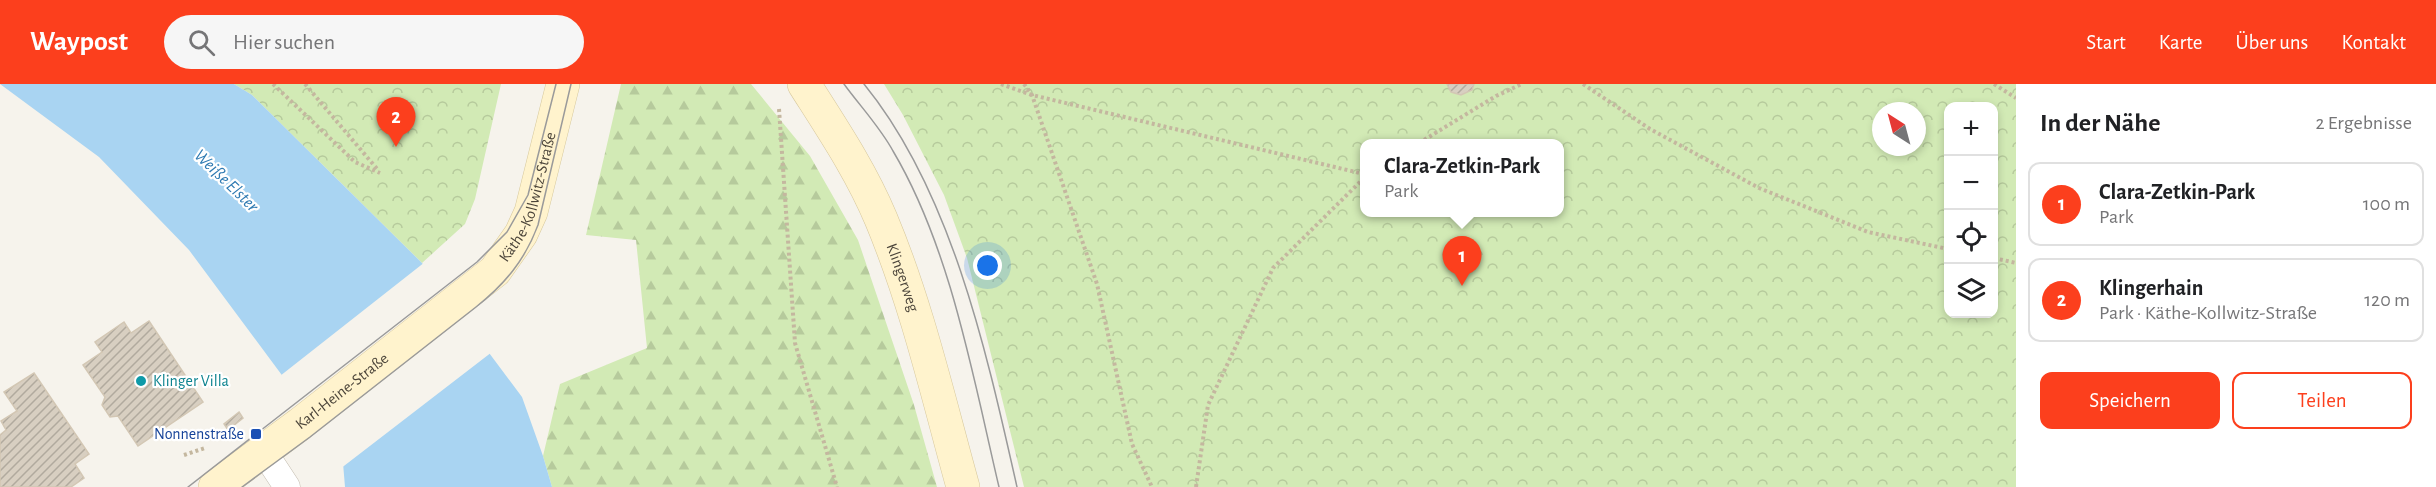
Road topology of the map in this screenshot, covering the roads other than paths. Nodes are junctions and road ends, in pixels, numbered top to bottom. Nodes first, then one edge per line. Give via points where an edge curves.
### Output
1 (563, 84) edge
2 (804, 84) edge
3 (467, 294) joint
4 (264, 452) junction
5 (215, 487) edge
6 (287, 487) edge
7 (963, 487) edge

1 - 3 main road, Käthe-Kollwitz-Straße via 534,201 521,234 495,271
2 - 7 main road, Klingerweg via 858,170 881,219 912,304
3 - 4 main road, Karl-Heine-Straße
4 - 5 main road, Karl-Heine-Straße
4 - 6 street

